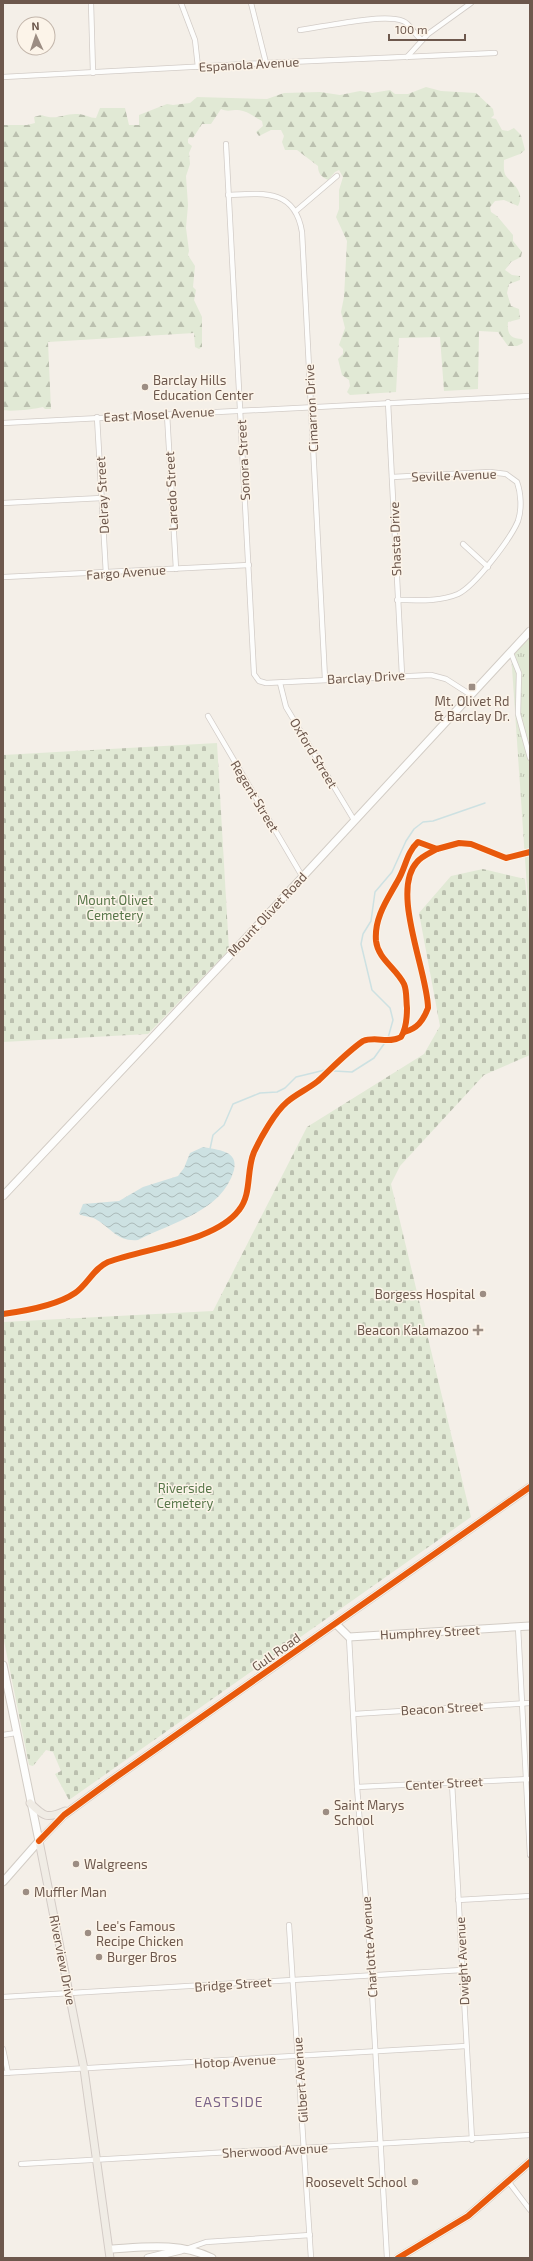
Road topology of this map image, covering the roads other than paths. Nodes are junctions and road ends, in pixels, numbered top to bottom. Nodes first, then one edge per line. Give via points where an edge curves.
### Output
1 (91, 3) edge
2 (182, 3) edge
3 (251, 3) edge
4 (471, 3) edge
5 (300, 30) dead end
6 (422, 40) junction
7 (495, 53) dead end
8 (407, 57) junction
9 (266, 62) junction
10 (198, 67) junction
11 (93, 73) junction
12 (3, 77) edge
13 (226, 144) dead end
14 (337, 176) dead end
15 (228, 195) junction
16 (296, 211) junction
17 (530, 396) edge
18 (388, 402) junction
19 (311, 406) junction
20 (240, 410) junction
21 (167, 414) junction
22 (97, 417) junction
23 (3, 423) edge
24 (392, 477) junction
25 (102, 498) junction
26 (3, 503) edge
27 (464, 544) dead end
28 (249, 565) junction
29 (488, 567) junction
30 (176, 569) junction
31 (106, 574) junction
32 (4, 578) edge
33 (397, 600) junction
34 (530, 631) edge
35 (511, 653) junction
36 (402, 675) junction
37 (257, 679) joint
38 (325, 679) junction
39 (280, 682) junction
40 (471, 696) junction
41 (208, 716) dead end
42 (530, 758) edge
43 (354, 820) junction
44 (302, 876) junction
45 (3, 1196) edge
46 (530, 1487) edge
47 (336, 1624) junction
48 (530, 1626) edge
49 (518, 1627) junction
50 (349, 1637) junction
51 (3, 1665) edge
52 (530, 1703) edge
53 (522, 1704) junction
54 (354, 1714) junction
55 (16, 1733) junction
56 (3, 1735) edge
57 (528, 1779) edge
58 (452, 1783) junction
59 (357, 1787) junction
60 (30, 1803) junction
61 (77, 1806) junction
62 (39, 1841) junction
63 (530, 1854) edge
64 (3, 1882) edge
65 (530, 1896) edge
66 (458, 1900) junction
67 (289, 1925) dead end
68 (462, 1970) junction
69 (371, 1974) junction
70 (294, 1980) junction
71 (69, 1994) junction
72 (3, 1997) edge
73 (466, 2046) junction
74 (3, 2049) edge
75 (376, 2052) junction
76 (298, 2058) junction
77 (84, 2069) junction
78 (5, 2073) edge
79 (530, 2135) edge
80 (472, 2140) junction
81 (380, 2145) junction
82 (305, 2148) junction
83 (98, 2160) junction
84 (530, 2162) edge
85 (20, 2164) dead end
86 (508, 2181) junction
87 (530, 2210) edge
88 (310, 2235) junction
89 (110, 2249) junction
90 (186, 2249) junction
91 (110, 2258) edge
92 (148, 2258) edge
93 (212, 2258) edge
94 (311, 2258) edge
95 (387, 2258) edge
96 (398, 2258) edge

1 - 11 street
2 - 10 street via 195,40
3 - 9 street
4 - 6 street
5 - 6 street via 390,19 403,21
6 - 8 street
7 - 8 street, Espanola Avenue
8 - 9 street, Espanola Avenue
9 - 10 street, Espanola Avenue
10 - 11 street, Espanola Avenue
11 - 12 street, Espanola Avenue
13 - 15 street, Sonora Street
14 - 16 street
15 - 16 street via 267,194 284,201
15 - 20 street, Sonora Street
16 - 19 street, Cimarron Drive via 302,232
17 - 18 street, East Mosel Avenue
18 - 19 street, East Mosel Avenue
18 - 24 street, Shasta Drive
19 - 20 street, East Mosel Avenue
19 - 38 street, Cimarron Drive
20 - 21 street, East Mosel Avenue
20 - 28 street, Sonora Street
21 - 22 street, East Mosel Avenue
21 - 30 street, Laredo Street
22 - 23 street, East Mosel Avenue
22 - 25 street, Delray Street
24 - 29 street, Seville Avenue via 490,472 514,478 520,498 518,521
24 - 33 street, Shasta Drive
25 - 26 street
25 - 31 street, Delray Street
27 - 29 street
28 - 30 street, Fargo Avenue
28 - 37 street, Sonora Street via 253,670
29 - 33 street via 475,582 458,594 436,599
30 - 31 street, Fargo Avenue
31 - 32 street, Fargo Avenue
33 - 36 street, Shasta Drive
34 - 35 street, Mount Olivet Road
35 - 40 street, Mount Olivet Road
35 - 42 street via 519,673 518,714
36 - 38 street, Barclay Drive
36 - 40 street, Barclay Drive via 441,677
37 - 39 street, Barclay Drive via 262,682
38 - 39 street, Barclay Drive
39 - 43 street, Oxford Street via 286,707
40 - 43 street, Mount Olivet Road
41 - 44 street, Regent Street
43 - 44 street, Mount Olivet Road
44 - 45 street, Mount Olivet Road
46 - 47 main road, Gull Road
47 - 50 street
47 - 61 main road, Gull Road
48 - 49 street, Humphrey Street
49 - 50 street, Humphrey Street
49 - 53 street
50 - 54 street, Charlotte Avenue
51 - 55 street, Riverview Drive
52 - 53 street, Beacon Street
53 - 54 street, Beacon Street
53 - 57 street
54 - 59 street, Charlotte Avenue
55 - 56 street
55 - 60 street, Riverview Drive
57 - 58 street, Center Street
57 - 63 street
58 - 59 street, Center Street
58 - 66 street, Dwight Avenue
59 - 69 street, Charlotte Avenue
60 - 61 main road via 48,1816
60 - 62 street, Riverview Drive
61 - 62 main road, Gull Road
62 - 64 street
62 - 71 main road, Riverview Drive
65 - 66 street
66 - 68 street, Dwight Avenue
67 - 70 street, Gilbert Avenue
68 - 69 street, Bridge Street
68 - 73 street, Dwight Avenue
69 - 70 street, Bridge Street
69 - 75 street, Charlotte Avenue
70 - 71 street, Bridge Street
70 - 76 street, Gilbert Avenue
71 - 72 street, Bridge Street
71 - 77 main road, Riverview Drive
73 - 75 street, Hotop Avenue
73 - 80 street, Dwight Avenue
74 - 78 street
75 - 76 street, Hotop Avenue
75 - 81 street, Charlotte Avenue
76 - 77 street, Hotop Avenue
76 - 82 street, Gilbert Avenue
77 - 78 street, Hotop Avenue
77 - 83 main road, Riverview Drive
79 - 80 street, Sherwood Avenue
80 - 81 street, Sherwood Avenue
81 - 82 street, Sherwood Avenue
81 - 95 street, Charlotte Avenue
82 - 83 street, Sherwood Avenue
82 - 88 street, Gilbert Avenue
83 - 85 street, Sherwood Avenue
83 - 89 main road, Riverview Drive
84 - 86 street
86 - 87 street
86 - 96 street via 468,2216
88 - 90 street via 206,2242
88 - 94 street, Gilbert Avenue
89 - 90 street via 153,2246
89 - 91 main road, Riverview Drive
90 - 92 street
90 - 93 street

